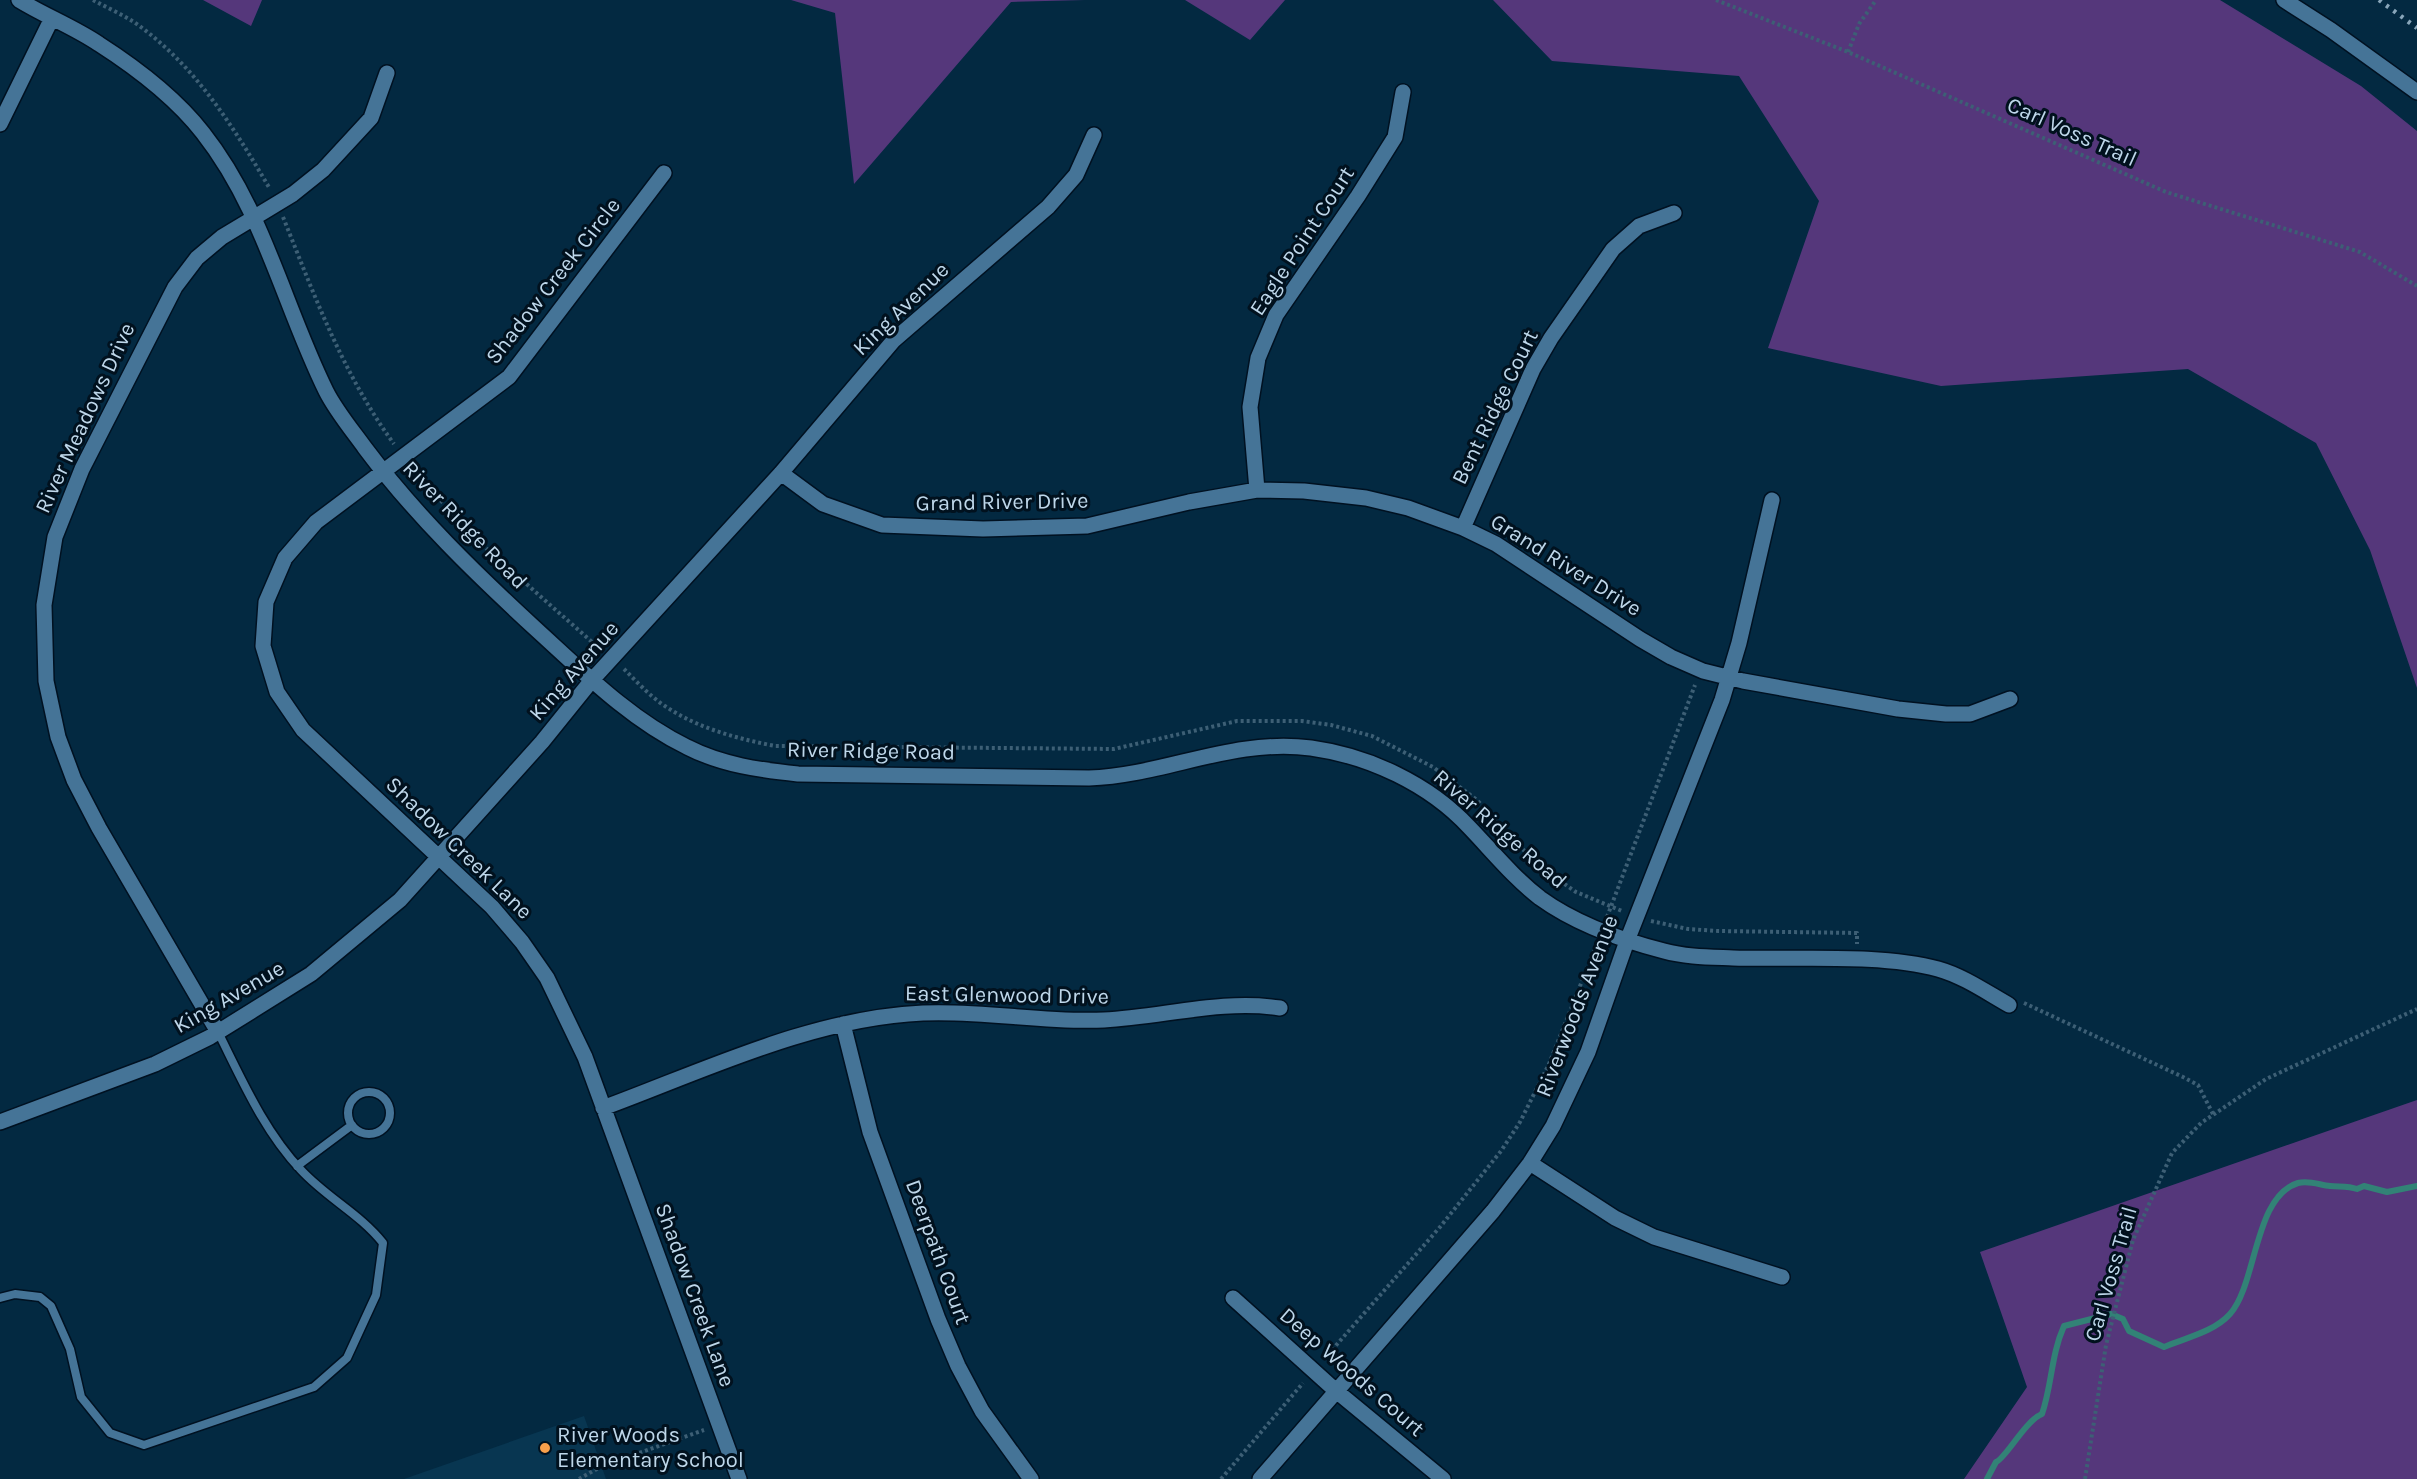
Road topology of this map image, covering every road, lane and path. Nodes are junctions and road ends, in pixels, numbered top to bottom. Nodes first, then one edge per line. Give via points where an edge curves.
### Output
1 (19, 0) edge
2 (93, 0) edge
3 (1716, 0) edge
4 (1876, 0) edge
5 (2284, 0) edge
6 (51, 20) junction
7 (1848, 52) junction
8 (387, 74) dead end
9 (1403, 92) dead end
10 (2417, 92) edge
11 (0, 124) edge
12 (1094, 135) dead end
13 (664, 173) dead end
14 (271, 192) dead end
15 (1674, 213) dead end
16 (282, 215) dead end
17 (254, 218) junction
18 (2417, 286) edge
19 (395, 445) dead end
20 (410, 464) dead end
21 (382, 471) junction
22 (781, 473) junction
23 (1257, 490) junction
24 (1772, 500) dead end
25 (1463, 528) junction
26 (603, 651) dead end
27 (1729, 678) junction
28 (592, 680) junction
29 (1696, 682) dead end
30 (2010, 699) dead end
31 (440, 858) junction
32 (1606, 920) dead end
33 (1627, 941) junction
34 (1597, 943) dead end
35 (2009, 1005) dead end
36 (1280, 1008) dead end
37 (2417, 1009) edge
38 (843, 1024) junction
39 (218, 1032) junction
40 (603, 1108) junction
41 (0, 1122) edge
42 (352, 1125) junction
43 (1530, 1162) junction
44 (297, 1166) junction
45 (1782, 1277) dead end
46 (0, 1298) edge
47 (1233, 1298) dead end
48 (1321, 1362) dead end
49 (1306, 1379) dead end
50 (1335, 1390) junction
51 (719, 1425) junction
52 (579, 1479) edge
53 (739, 1479) edge
54 (1031, 1479) edge
55 (1221, 1479) edge
56 (1260, 1479) edge
57 (1443, 1479) edge
58 (2085, 1479) edge

1 - 6 street, River Ridge Road
2 - 14 path via 133,22 200,83 236,131
3 - 7 path, Carl Voss Trail
4 - 7 path via 1859,24
5 - 10 street
6 - 11 street
6 - 17 street, River Ridge Road via 98,42 168,93 204,133
7 - 18 path, Carl Voss Trail via 2166,192 2360,252
8 - 17 street, River Meadows Drive via 371,118 324,170
9 - 23 street, Eagle Point Court via 1395,137 1276,315 1258,358 1250,407
12 - 22 street, King Avenue via 1076,175 1048,207 894,340
13 - 21 street, Shadow Creek Circle via 509,377
15 - 25 street, Bent Ridge Court via 1639,226 1612,249 1551,338 1530,376
16 - 19 path via 341,359
17 - 21 street, River Ridge Road via 327,394
17 - 39 street, River Meadows Drive via 197,258 175,287 142,347 82,469 55,537 44,605 46,681 58,737 74,780
20 - 26 path via 471,535
21 - 28 street, River Ridge Road via 443,539
21 - 31 street, Shadow Creek Lane via 316,522 285,558 266,602 263,646 277,692 303,730
22 - 23 street, Grand River Drive via 823,504 882,525 983,529 1087,526
22 - 28 street, King Avenue
23 - 25 street, Grand River Drive via 1366,498
24 - 27 street, Riverwoods Avenue
25 - 27 street, Grand River Drive via 1535,568 1671,657
27 - 30 street, Grand River Drive via 1946,714 1970,714
27 - 33 street, Riverwoods Avenue
28 - 31 street, King Avenue
28 - 33 street, River Ridge Road via 657,730 688,748 723,762 798,774 1089,778 1153,770 1239,748 1311,748 1347,756 1412,783 1441,802 1468,825 1514,877 1541,898
29 - 32 path
31 - 39 street, King Avenue via 357,938 291,987
31 - 40 street, Shadow Creek Lane via 492,906 547,978 570,1020
33 - 35 street, River Ridge Road via 1698,957 1884,961 1938,969
33 - 43 street, Riverwoods Avenue via 1574,1085
34 - 48 path via 1549,1064 1507,1142 1460,1203
36 - 38 street, East Glenwood Drive via 1250,1004 1072,1021 922,1013
37 - 58 path, Carl Voss Trail via 2266,1079 2200,1123 2172,1152 2133,1240 2106,1345
38 - 40 street, East Glenwood Drive via 785,1041
38 - 54 street, Deerpath Court via 870,1132 942,1329 982,1411
39 - 41 street, King Avenue via 155,1064
39 - 44 lane via 262,1119
40 - 51 street, Shadow Creek Lane
42 - 42 lane via 349,1109 356,1097 368,1092 386,1100 388,1120 380,1131 366,1134
42 - 44 lane
43 - 45 street via 1616,1218 1654,1237
43 - 50 street, Riverwoods Avenue via 1493,1211
44 - 46 lane via 334,1201 367,1223 383,1243 376,1295 347,1358 314,1387 144,1445 110,1433 81,1397 70,1349 51,1306 40,1297 15,1294
47 - 50 street, Deep Woods Court
49 - 55 path
50 - 56 street, Riverwoods Avenue
50 - 57 street, Deep Woods Court
51 - 52 path via 602,1466
51 - 53 street, Shadow Creek Lane

